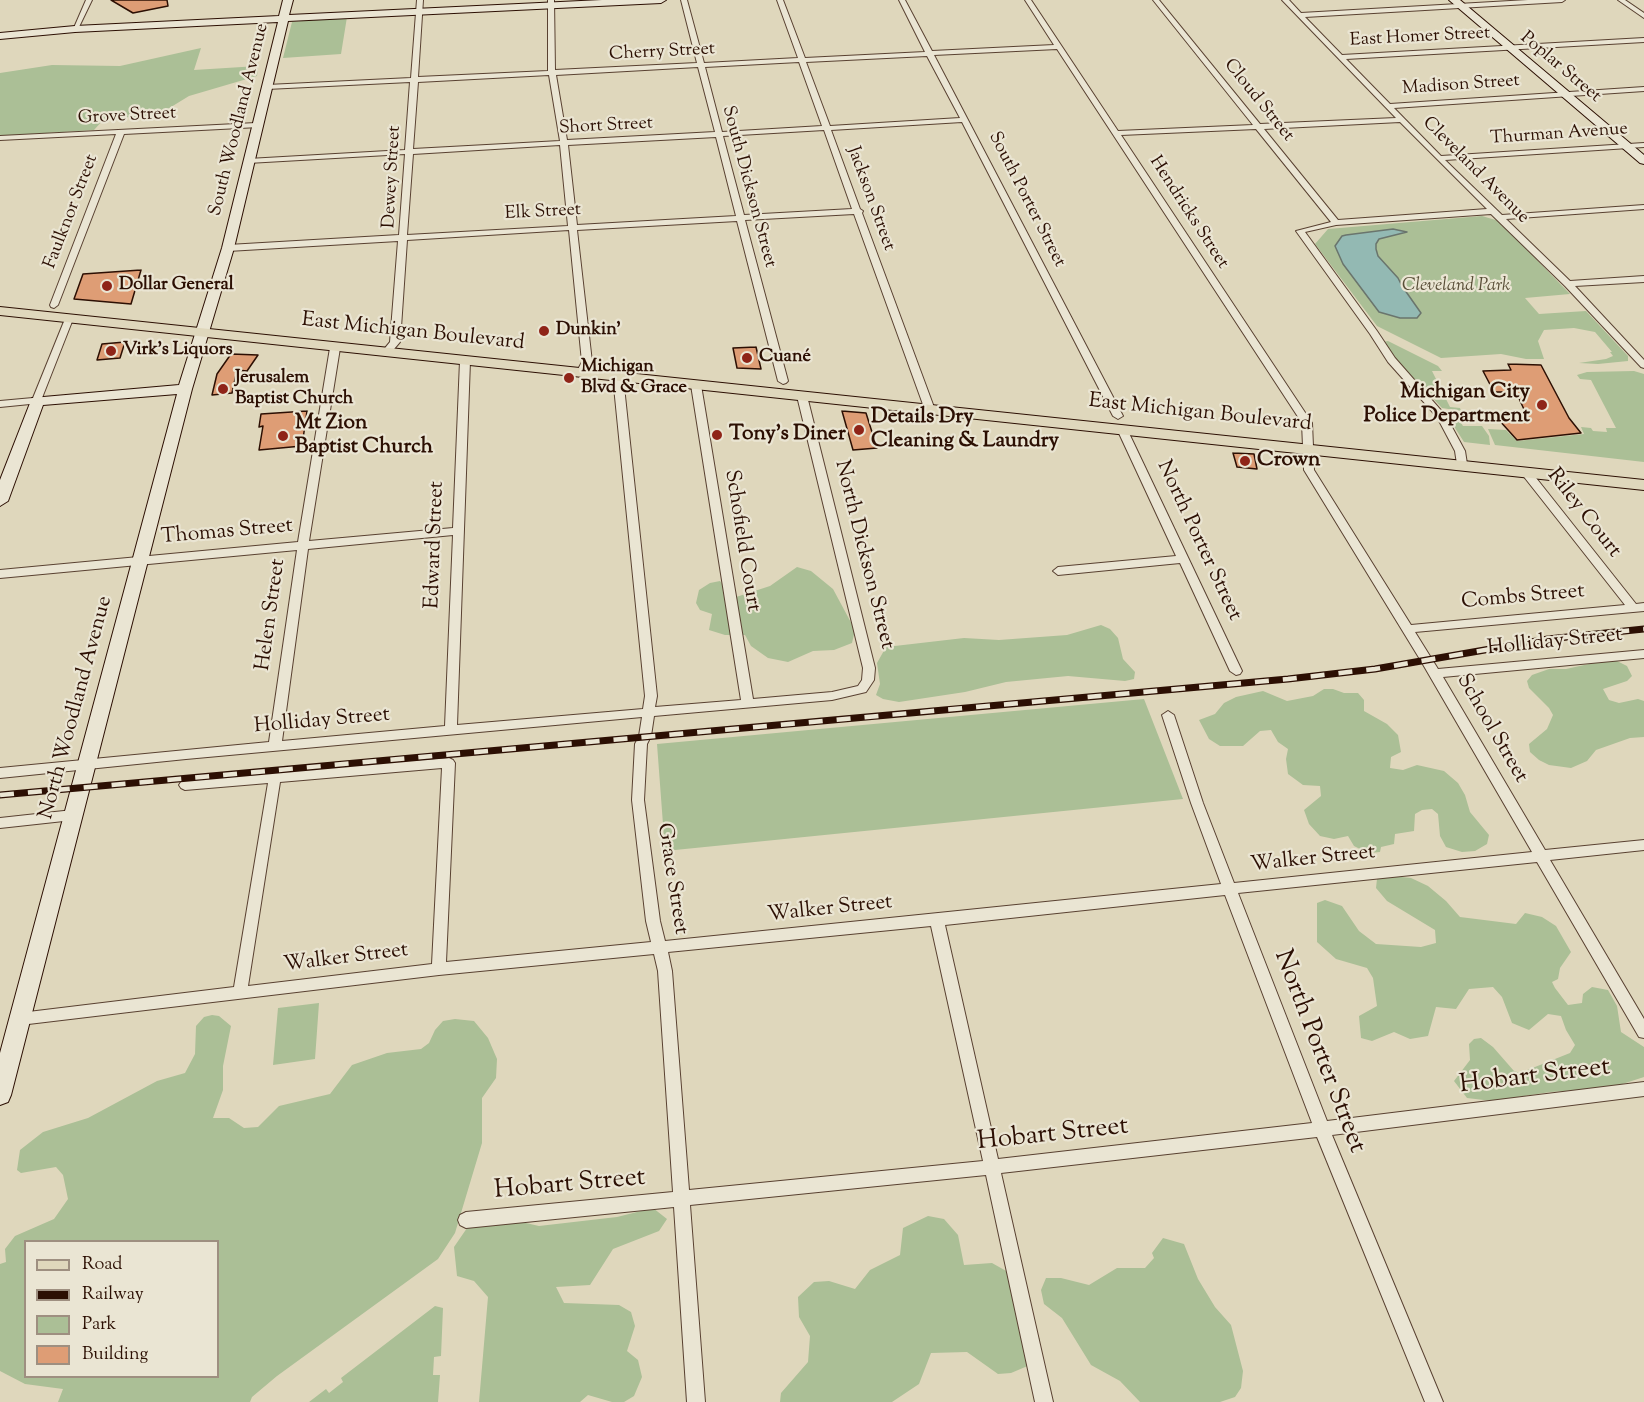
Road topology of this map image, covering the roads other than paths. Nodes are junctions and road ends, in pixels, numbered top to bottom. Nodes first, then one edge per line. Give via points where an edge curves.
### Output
1 (89, 0) edge
2 (288, 0) edge
3 (420, 0) edge
4 (661, 0) edge
5 (684, 0) edge
6 (780, 0) edge
7 (902, 0) edge
8 (1028, 0) edge
9 (1156, 0) edge
10 (1285, 0) edge
11 (1562, 0) edge
12 (1622, 0) edge
13 (551, 2) edge
14 (1457, 3) edge
15 (419, 12) junction
16 (1299, 15) junction
17 (1644, 16) edge
18 (283, 18) junction
19 (75, 29) junction
20 (0, 36) edge
21 (1644, 40) edge
22 (1058, 47) junction
23 (1510, 47) junction
24 (929, 54) junction
25 (1341, 57) junction
26 (802, 60) junction
27 (701, 66) junction
28 (552, 74) junction
29 (414, 80) junction
30 (267, 87) junction
31 (1644, 89) edge
32 (1565, 94) junction
33 (1388, 106) junction
34 (966, 120) junction
35 (1402, 120) junction
36 (256, 124) junction
37 (1260, 126) junction
38 (828, 129) junction
39 (121, 132) junction
40 (1115, 133) junction
41 (719, 135) junction
42 (0, 138) edge
43 (564, 144) junction
44 (1644, 145) edge
45 (1626, 146) junction
46 (409, 153) junction
47 (1439, 158) junction
48 (248, 161) junction
49 (1644, 161) edge
50 (1644, 207) edge
51 (859, 211) junction
52 (1497, 214) junction
53 (742, 218) junction
54 (1336, 223) junction
55 (572, 228) junction
56 (405, 238) junction
57 (228, 248) junction
58 (1644, 279) edge
59 (1568, 284) junction
60 (0, 299) edge
61 (54, 305) junction
62 (0, 311) edge
63 (69, 319) junction
64 (205, 328) junction
65 (391, 347) junction
66 (335, 348) junction
67 (465, 361) junction
68 (1643, 363) edge
69 (584, 367) junction
70 (621, 371) junction
71 (783, 381) junction
72 (696, 385) junction
73 (185, 389) junction
74 (802, 396) junction
75 (37, 401) junction
76 (928, 403) junction
77 (0, 404) edge
78 (1120, 422) junction
79 (1308, 441) junction
80 (1461, 458) junction
81 (1525, 471) junction
82 (1644, 472) edge
83 (1644, 485) edge
84 (0, 501) edge
85 (457, 531) junction
86 (303, 545) junction
87 (1182, 559) junction
88 (140, 561) junction
89 (1058, 571) dead end
90 (0, 574) edge
91 (1638, 608) edge
92 (1406, 629) junction
93 (1644, 654) edge
94 (1236, 671) dead end
95 (1434, 674) junction
96 (747, 703) junction
97 (648, 712) junction
98 (1168, 715) dead end
99 (451, 731) junction
100 (275, 746) junction
101 (87, 764) junction
102 (0, 773) edge
103 (275, 776) junction
104 (185, 785) dead end
105 (73, 815) junction
106 (0, 823) edge
107 (1644, 846) edge
108 (1542, 857) junction
109 (1229, 890) junction
110 (937, 920) junction
111 (661, 948) junction
112 (439, 969) junction
113 (240, 994) junction
114 (20, 1019) junction
115 (1644, 1032) edge
116 (1644, 1089) edge
117 (0, 1095) edge
118 (1322, 1130) junction
119 (993, 1167) junction
120 (683, 1200) junction
121 (466, 1220) dead end
122 (696, 1402) edge
123 (1044, 1402) edge
124 (1434, 1402) edge

1 - 19 street
2 - 18 street, South Woodland Avenue
3 - 15 street, Dewey Street
4 - 13 street
5 - 27 street, South Dickson Street
6 - 26 street, Jackson Street
7 - 24 street, South Porter Street
8 - 22 street, Hendricks Street
9 - 37 street, Cloud Street
10 - 16 street, Cleveland Avenue
11 - 14 street
12 - 17 street
13 - 15 street
13 - 28 street
14 - 16 street
14 - 23 street, Poplar Street
15 - 18 street
15 - 29 street, Dewey Street
16 - 25 street, Cleveland Avenue
18 - 19 street
18 - 30 street, South Woodland Avenue
19 - 20 street
21 - 23 street, East Homer Street
22 - 24 street, Cherry Street
22 - 40 street, Hendricks Street
23 - 25 street, East Homer Street
23 - 32 street, Poplar Street
24 - 26 street, Cherry Street
24 - 34 street, South Porter Street
25 - 33 street, Cleveland Avenue
26 - 27 street, Cherry Street
26 - 38 street, Jackson Street
27 - 28 street, Cherry Street
27 - 41 street, South Dickson Street
28 - 29 street, Cherry Street
28 - 43 street
29 - 30 street, Cherry Street
29 - 46 street, Dewey Street
30 - 36 street, South Woodland Avenue
31 - 32 street, Madison Street
32 - 33 street, Madison Street
32 - 45 street, Poplar Street
33 - 35 street, Cleveland Avenue
34 - 38 street, Short Street
34 - 78 street, South Porter Street
35 - 37 street
35 - 47 street, Cleveland Avenue
36 - 39 street, Grove Street
36 - 48 street, South Woodland Avenue
37 - 40 street
37 - 54 street, Cloud Street
38 - 41 street, Short Street
38 - 51 street, Jackson Street
39 - 42 street, Grove Street
39 - 61 street, Faulknor Street
40 - 79 street, Hendricks Street via 1307,423
41 - 43 street, Short Street
41 - 53 street, South Dickson Street
43 - 46 street, Short Street
43 - 55 street
44 - 45 street, Thurman Avenue
45 - 47 street, Thurman Avenue
45 - 49 street, Poplar Street
46 - 48 street, Short Street
46 - 56 street, Dewey Street
47 - 52 street, Cleveland Avenue
48 - 57 street, South Woodland Avenue
50 - 52 street
51 - 53 street, Elk Street
51 - 76 street, Jackson Street
52 - 54 street
52 - 59 street, Cleveland Avenue
53 - 55 street, Elk Street
53 - 71 street, South Dickson Street
54 - 80 street via 1300,231 1391,360 1441,416
55 - 56 street, Elk Street
55 - 69 street
56 - 57 street, Elk Street
56 - 65 street, Dewey Street
57 - 64 street, South Woodland Avenue
58 - 59 street
59 - 68 street, Cleveland Avenue
60 - 61 main road, East Michigan Boulevard
61 - 64 main road, East Michigan Boulevard
62 - 63 main road, East Michigan Boulevard
63 - 64 main road, East Michigan Boulevard
63 - 75 street
64 - 65 main road, East Michigan Boulevard
64 - 66 main road, East Michigan Boulevard
64 - 73 street, North Woodland Avenue
65 - 66 main road, East Michigan Boulevard
65 - 67 main road, East Michigan Boulevard
65 - 69 main road, East Michigan Boulevard
66 - 86 street, Helen Street
67 - 69 main road, East Michigan Boulevard
67 - 85 street, Edward Street
69 - 70 main road, East Michigan Boulevard
70 - 71 main road, East Michigan Boulevard
70 - 72 main road, East Michigan Boulevard
70 - 97 street, Grace Street via 651,696
71 - 76 main road, East Michigan Boulevard
72 - 74 main road, East Michigan Boulevard
72 - 96 street, Schofield Court
73 - 75 street
73 - 88 street, North Woodland Avenue
74 - 76 main road, East Michigan Boulevard
74 - 96 street, North Dickson Street via 869,668 868,680 862,689 850,693
75 - 77 street
75 - 84 street
76 - 78 main road, East Michigan Boulevard
78 - 79 main road, East Michigan Boulevard
78 - 87 street, North Porter Street
79 - 80 main road, East Michigan Boulevard
79 - 92 street, School Street via 1309,470
80 - 81 main road, East Michigan Boulevard
80 - 82 main road, East Michigan Boulevard
81 - 83 main road, East Michigan Boulevard
81 - 91 street, Riley Court
85 - 86 street, Thomas Street
85 - 99 street, Edward Street
86 - 88 street, Thomas Street
86 - 100 street, Helen Street
87 - 89 street
87 - 94 street, North Porter Street
88 - 90 street, Thomas Street
88 - 101 street, North Woodland Avenue
91 - 92 street, Combs Street
92 - 95 street, School Street
93 - 95 street, Holliday Street
95 - 108 street, School Street
96 - 97 street, North Dickson Street
97 - 99 street, Holliday Street
97 - 111 street, Grace Street via 641,744 638,800 653,921
98 - 109 street, North Porter Street
99 - 100 street, Holliday Street
100 - 101 street, Holliday Street
101 - 102 street, Holliday Street
101 - 105 street, North Woodland Avenue
103 - 104 street
103 - 112 street via 449,763
103 - 113 street
105 - 106 street
105 - 114 street, North Woodland Avenue
107 - 108 street, Walker Street
108 - 109 street, Walker Street
108 - 115 street, School Street
109 - 110 street, Walker Street
109 - 118 street, North Porter Street
110 - 111 street, Walker Street
110 - 119 street
111 - 112 street, Walker Street
111 - 120 street, Grace Street
112 - 113 street, Walker Street
113 - 114 street, Walker Street
114 - 117 street, North Woodland Avenue
116 - 118 street, Hobart Street
118 - 119 street, Hobart Street
118 - 124 street, North Porter Street
119 - 120 street, Hobart Street
119 - 123 street
120 - 121 street, Hobart Street
120 - 122 street, Grace Street

